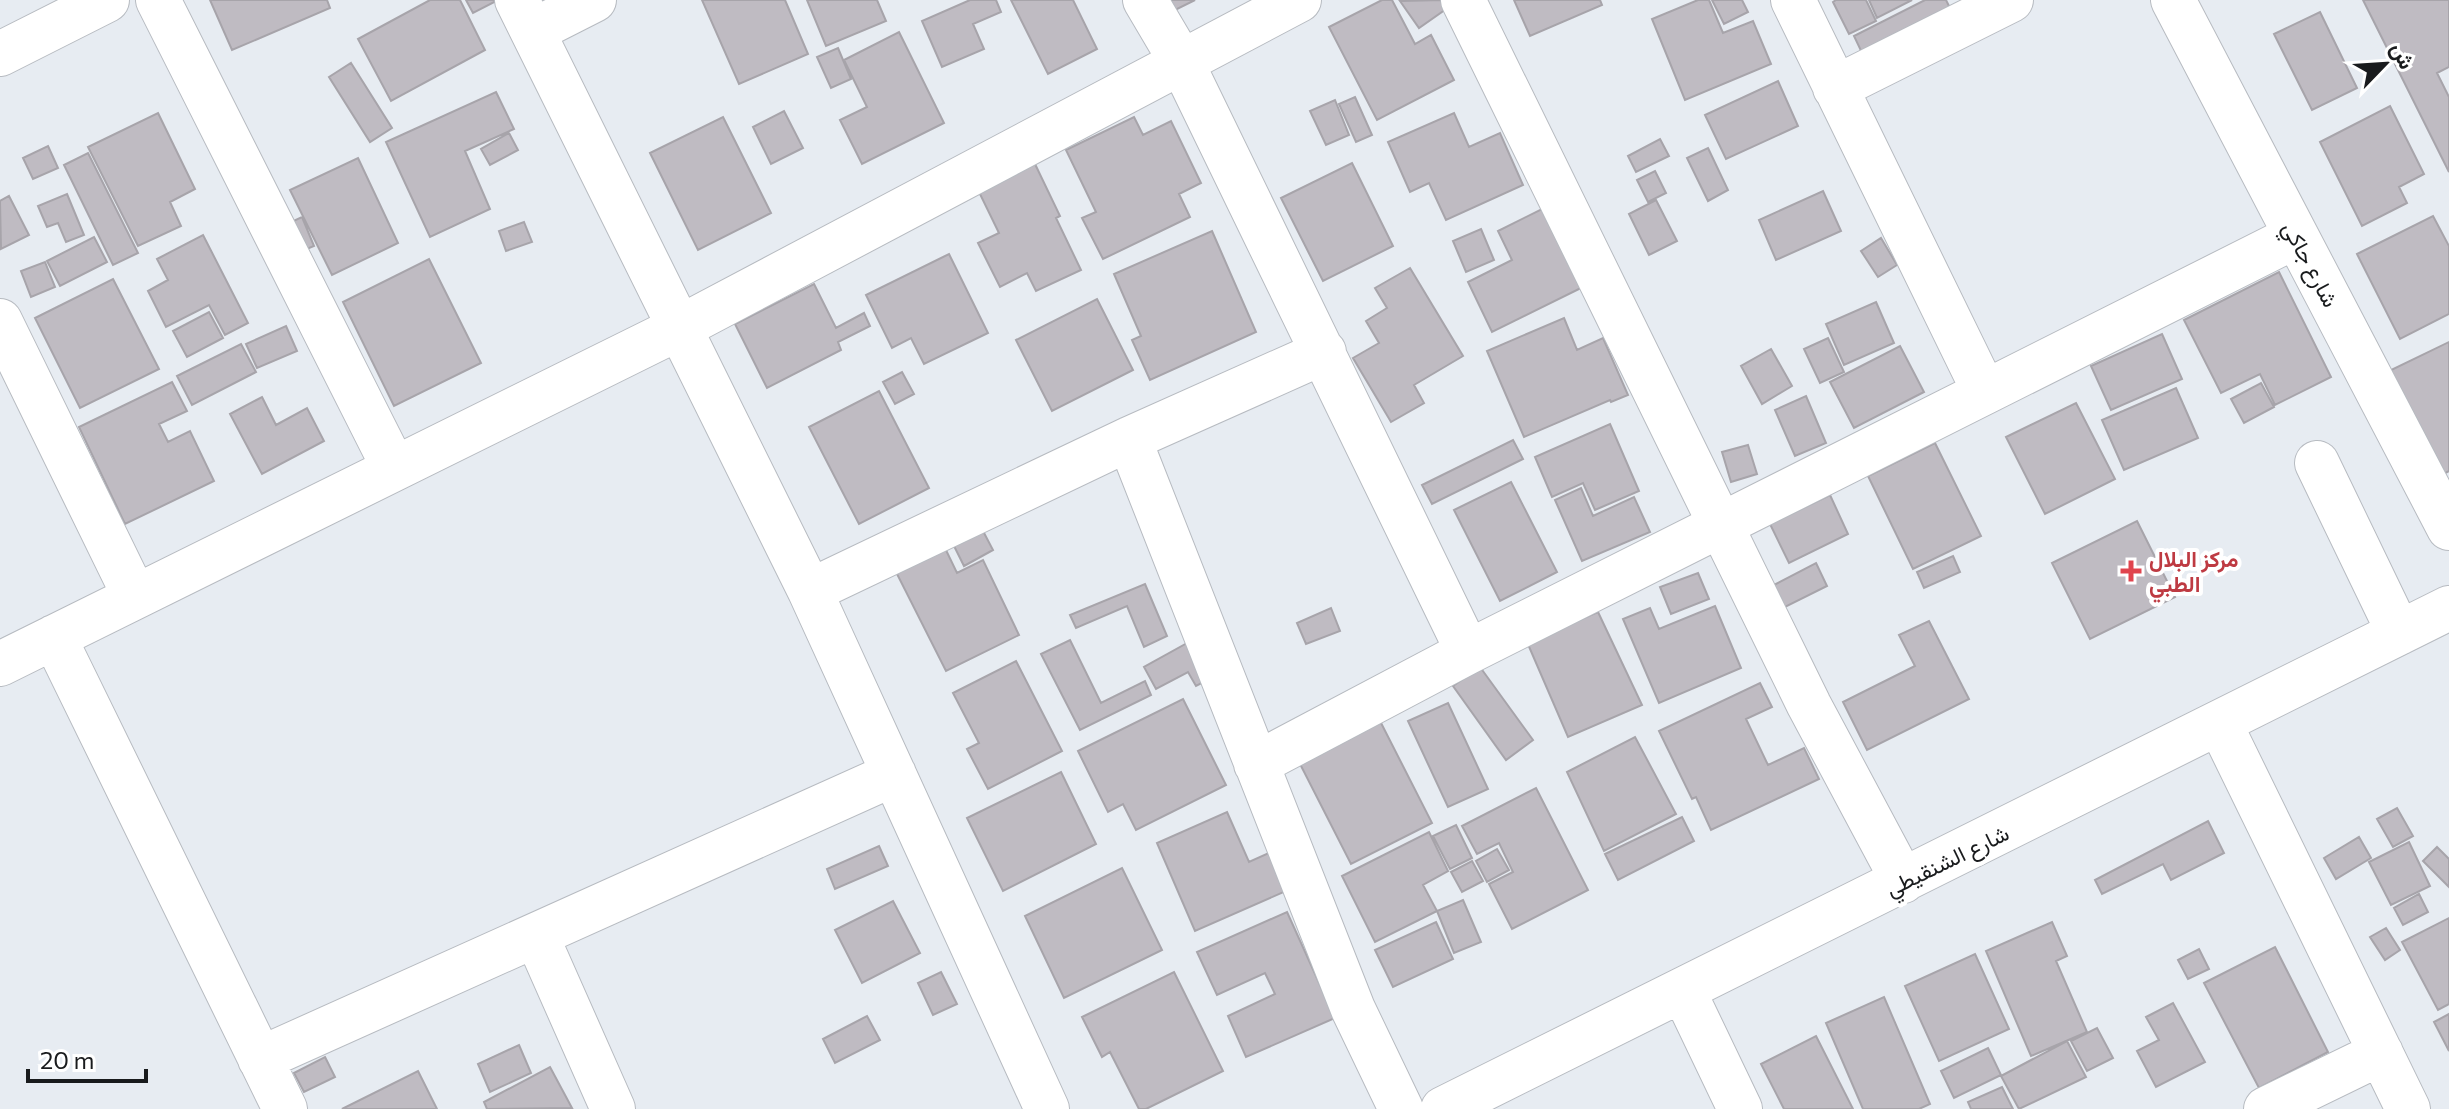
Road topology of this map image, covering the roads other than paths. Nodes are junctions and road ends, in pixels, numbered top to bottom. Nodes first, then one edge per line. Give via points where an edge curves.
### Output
1 (107, 0) edge
2 (158, 0) edge
3 (594, 0) edge
4 (1145, 0) edge
5 (1299, 0) edge
6 (1463, 0) edge
7 (1793, 0) edge
8 (2011, 0) edge
9 (2173, 0) edge
10 (525, 16) edge
11 (0, 54) edge
12 (1181, 61) junction
13 (1835, 88) junction
14 (2296, 236) junction
15 (0, 321) edge
16 (679, 328) junction
17 (1324, 352) junction
18 (1984, 391) junction
19 (1129, 439) junction
20 (2317, 463) dead end
21 (394, 468) junction
22 (1719, 524) junction
23 (2449, 528) edge
24 (810, 591) junction
25 (135, 597) junction
26 (2449, 608) edge
27 (2399, 633) junction
28 (54, 637) junction
29 (1468, 652) junction
30 (0, 664) edge
31 (2220, 724) junction
32 (1256, 764) junction
33 (894, 774) junction
34 (1903, 881) junction
35 (536, 935) junction
36 (1683, 990) junction
37 (2381, 1053) junction
38 (260, 1059) junction
39 (285, 1109) edge
40 (613, 1109) edge
41 (1047, 1109) edge
42 (1401, 1109) edge
43 (1443, 1109) edge
44 (1740, 1109) edge
45 (2266, 1109) edge
46 (2408, 1109) edge

1 - 11 street
2 - 21 street
3 - 10 street
4 - 12 street
5 - 12 street
6 - 22 street
7 - 13 street
8 - 13 street
9 - 14 street, شارع جاكي
10 - 16 street
12 - 16 street
12 - 17 street
13 - 18 street
14 - 18 street
14 - 23 street, شارع جاكي
15 - 25 street
16 - 21 street
16 - 24 street
17 - 19 street
17 - 29 street
18 - 22 street
19 - 24 street
19 - 32 street
20 - 27 street
21 - 25 street
22 - 29 street
22 - 34 street
24 - 33 street
25 - 28 street
26 - 27 street, شارع الشنقيطي
27 - 31 street, شارع الشنقيطي
28 - 30 street
28 - 38 street
29 - 32 street
31 - 34 street, شارع الشنقيطي
31 - 37 street
32 - 42 street via 1353,1009
33 - 35 street
33 - 41 street
34 - 36 street, شارع الشنقيطي
35 - 38 street
35 - 40 street
36 - 43 street, شارع الشنقيطي
36 - 44 street
37 - 45 street
37 - 46 street
38 - 39 street

